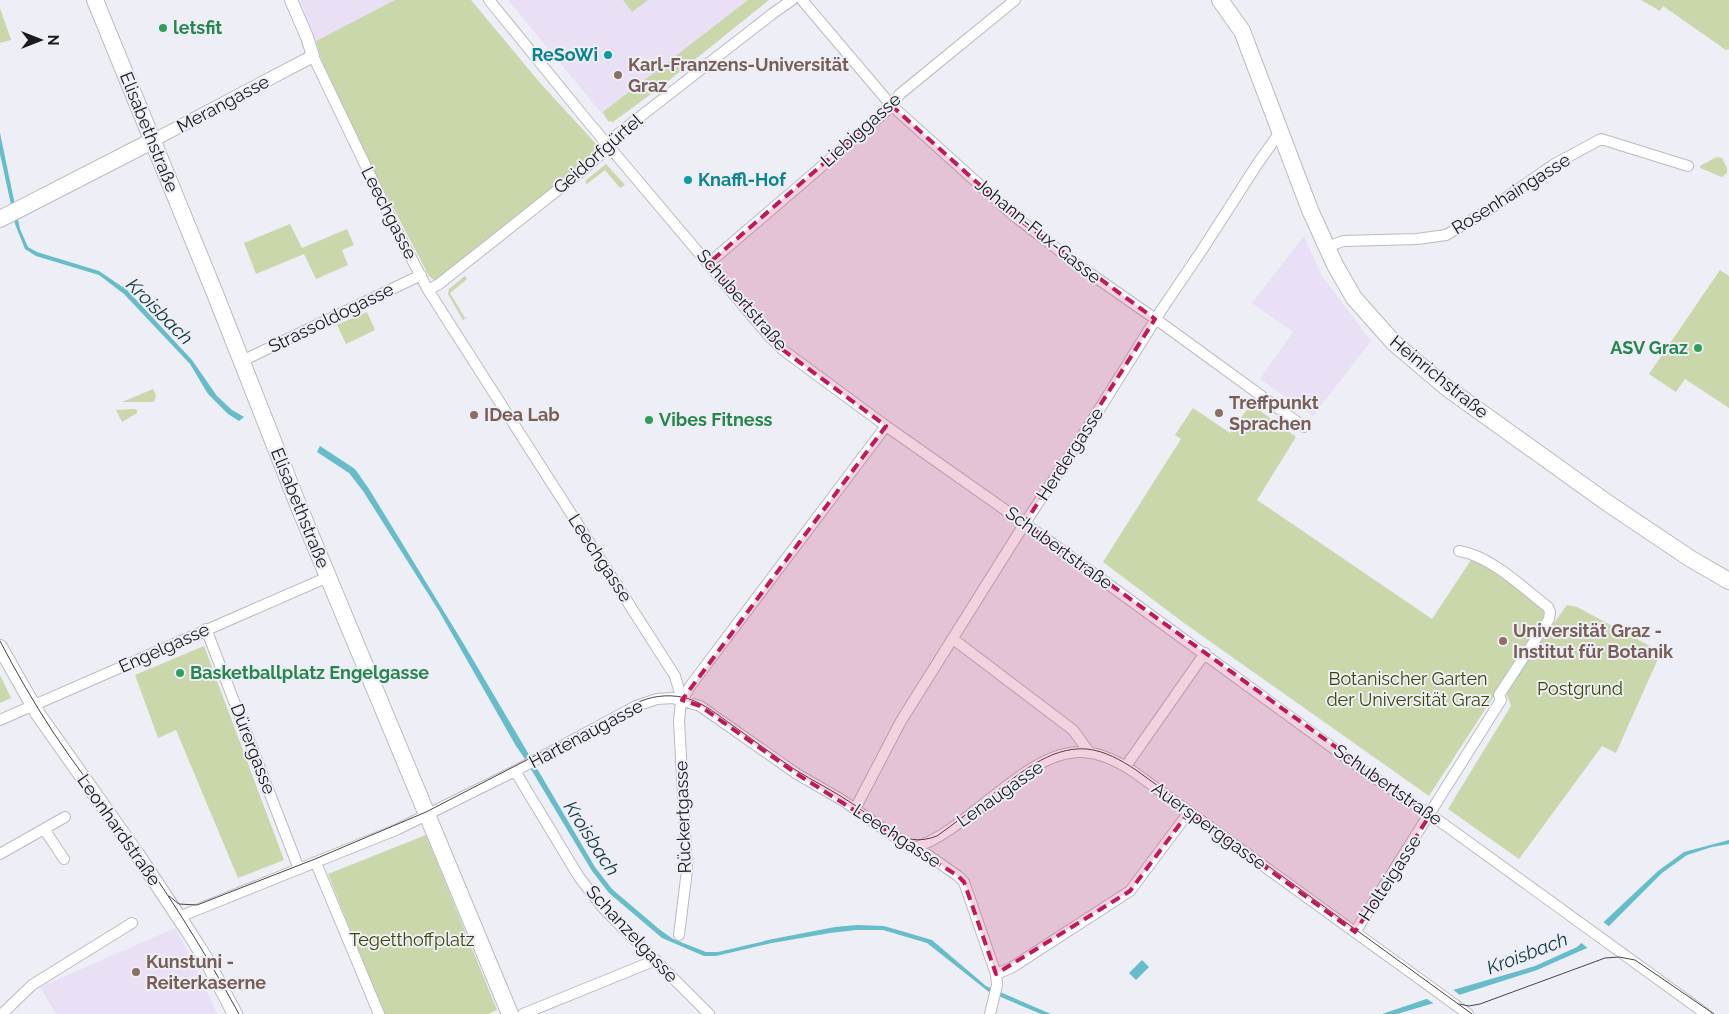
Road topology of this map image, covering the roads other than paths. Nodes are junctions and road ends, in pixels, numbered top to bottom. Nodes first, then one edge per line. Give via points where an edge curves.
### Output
1 (95, 0) edge
2 (291, 0) edge
3 (489, 0) edge
4 (792, 0) edge
5 (802, 0) edge
6 (1016, 0) edge
7 (1220, 0) edge
8 (313, 56) junction
9 (892, 105) junction
10 (1280, 132) junction
11 (152, 141) junction
12 (608, 144) junction
13 (1688, 166) dead end
14 (10, 214) edge
15 (1327, 246) junction
16 (709, 263) junction
17 (421, 275) junction
18 (428, 290) junction
19 (1155, 319) junction
20 (242, 361) junction
21 (886, 426) junction
22 (1304, 427) dead end
23 (1025, 524) junction
24 (1459, 551) dead end
25 (328, 577) junction
26 (1729, 581) edge
27 (206, 629) junction
28 (952, 639) junction
29 (0, 647) edge
30 (1205, 653) junction
31 (682, 700) junction
32 (33, 706) junction
33 (0, 720) edge
34 (1089, 752) junction
35 (1126, 766) junction
36 (520, 768) junction
37 (856, 809) junction
38 (1189, 812) junction
39 (1430, 815) junction
40 (428, 816) junction
41 (65, 817) dead end
42 (44, 830) junction
43 (914, 848) junction
44 (0, 854) edge
45 (64, 859) dead end
46 (316, 863) junction
47 (299, 869) junction
48 (179, 917) junction
49 (132, 923) dead end
50 (1355, 932) junction
51 (679, 935) dead end
52 (656, 960) junction
53 (996, 980) junction
54 (2, 1014) edge
55 (236, 1014) edge
56 (379, 1014) edge
57 (510, 1014) edge
58 (523, 1014) edge
59 (709, 1014) edge
60 (990, 1014) edge
61 (1468, 1014) edge
62 (1706, 1014) edge

1 - 11 main road, Elisabethstraße
2 - 8 street, Leechgasse
3 - 12 street, Schubertstraße
4 - 12 street, Geidorfgürtel
5 - 9 street, Johann-Fux-Gasse
6 - 9 street, Liebiggasse via 900,94
7 - 10 main road, Heinrichstraße via 1242,31
8 - 11 street, Merangasse
8 - 17 street, Leechgasse
9 - 16 street, Liebiggasse
9 - 19 street, Johann-Fux-Gasse via 1013,215
10 - 15 main road, Heinrichstraße
10 - 19 street, Herdergasse
11 - 14 main road, Merangasse
11 - 20 main road, Elisabethstraße
12 - 16 street, Schubertstraße
12 - 18 street, Geidorfgürtel via 583,170
13 - 15 street, Rosenhaingasse via 1601,139 1553,165 1488,211 1446,235
15 - 26 main road, Heinrichstraße via 1354,298 1415,362 1569,475 1691,559
16 - 21 street, Schubertstraße via 784,350
17 - 18 street, Leechgasse
17 - 20 street, Strassoldogasse
18 - 31 street, Leechgasse via 675,676
19 - 22 street, Johann-Fux-Gasse
19 - 23 street, Herdergasse
20 - 25 main road, Elisabethstraße
21 - 23 street, Schubertstraße
21 - 31 street
23 - 28 street, Herdergasse
23 - 30 street, Schubertstraße
24 - 39 street, Holteigasse via 1491,564 1548,607 1550,612 1549,619 1499,695 1502,700
25 - 27 street, Engelgasse
25 - 40 main road, Elisabethstraße
27 - 32 street, Engelgasse
27 - 47 street, Dürergasse
28 - 34 street via 1073,730
28 - 37 street, Herdergasse via 897,726
29 - 32 main road, Leonhardstraße
30 - 35 street
30 - 39 street, Schubertstraße
31 - 36 street, Hartenaugasse via 645,702
31 - 37 street, Leechgasse via 700,706 797,774
31 - 51 street, Rückertgasse via 679,721 687,870
32 - 33 street, Engelgasse
32 - 48 main road, Leonhardstraße
34 - 35 street, Auersperggasse
34 - 43 street, Lenaugasse via 1064,754 1040,764 936,839
35 - 38 street, Auersperggasse
36 - 40 street, Hartenaugasse
36 - 52 street, Schanzelgasse via 579,877 604,909
37 - 43 street, Leechgasse
38 - 50 street, Auersperggasse
38 - 53 street via 1130,891
39 - 50 street, Holteigasse
39 - 62 street, Schubertstraße
40 - 46 street, Hartenaugasse
40 - 57 main road, Elisabethstraße
41 - 42 street
42 - 44 street
42 - 45 street
43 - 53 street, Leechgasse via 964,882
46 - 47 street, Hartenaugasse
46 - 56 street
47 - 48 street, Hartenaugasse
48 - 55 main road, Leonhardstraße
49 - 54 street via 32,985
50 - 61 street, Auersperggasse
52 - 58 street
52 - 59 street, Schanzelgasse
53 - 60 street

